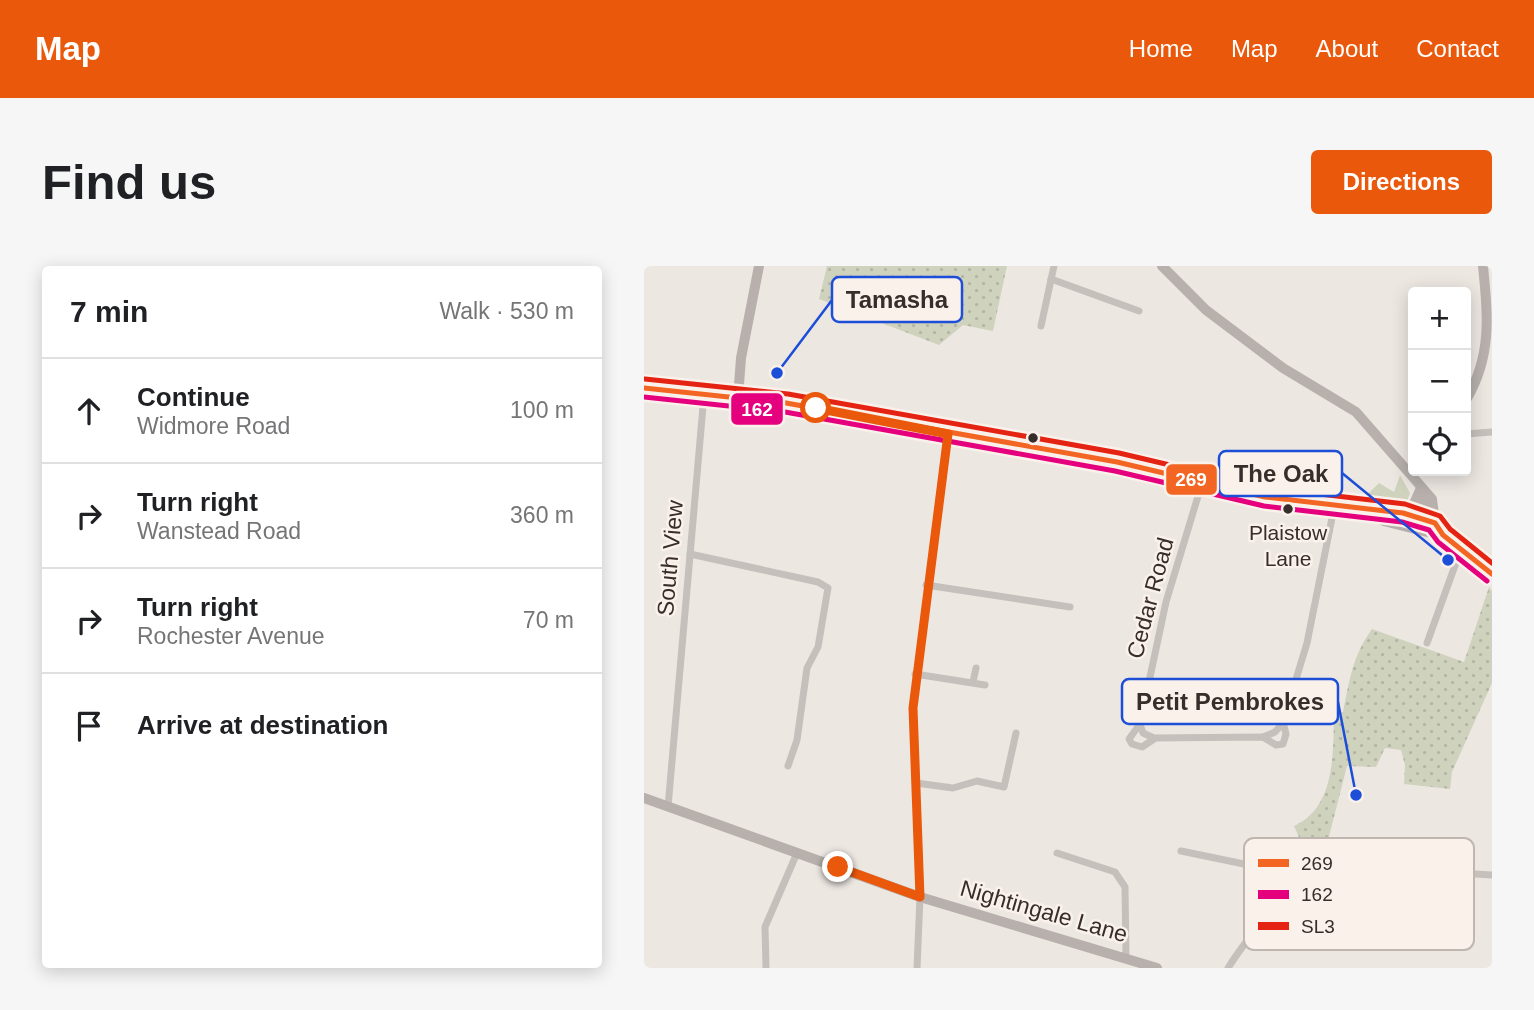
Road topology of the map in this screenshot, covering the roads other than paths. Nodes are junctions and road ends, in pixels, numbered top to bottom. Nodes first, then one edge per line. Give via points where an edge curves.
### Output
1 (759, 266) edge
2 (1054, 266) edge
3 (1162, 266) edge
4 (1483, 266) edge
5 (1051, 279) junction
6 (1139, 311) dead end
7 (1041, 326) dead end
8 (1490, 356) edge
9 (644, 388) edge
10 (1471, 392) edge
11 (704, 395) junction
12 (738, 398) junction
13 (1492, 432) edge
14 (948, 434) junction
15 (1471, 434) edge
16 (1408, 465) edge
17 (1415, 476) edge
18 (1202, 483) junction
19 (1423, 491) junction
20 (1334, 508) junction
21 (1414, 522) junction
22 (1439, 529) junction
23 (1464, 550) junction
24 (690, 554) junction
25 (1492, 574) edge
26 (926, 585) junction
27 (1070, 607) dead end
28 (1427, 643) dead end
29 (976, 668) dead end
30 (915, 674) junction
31 (973, 682) junction
32 (985, 685) dead end
33 (1283, 722) junction
34 (1140, 724) junction
35 (1016, 733) dead end
36 (1264, 737) junction
37 (1154, 738) junction
38 (788, 766) dead end
39 (916, 783) junction
40 (644, 798) edge
41 (668, 807) junction
42 (1181, 851) dead end
43 (797, 853) junction
44 (1057, 853) dead end
45 (1244, 864) edge
46 (1474, 874) edge
47 (1492, 875) edge
48 (920, 897) junction
49 (1244, 948) edge
50 (1126, 956) junction
51 (766, 968) edge
52 (917, 968) edge
53 (1157, 968) edge
54 (1228, 968) edge

1 - 12 street
2 - 5 street
3 - 16 street via 1206,310 1283,368 1356,412
4 - 8 street
5 - 6 street
5 - 7 street
8 - 10 street
9 - 11 main road
11 - 12 main road
11 - 24 street, South View
12 - 14 main road
13 - 15 street
14 - 18 main road via 1117,462
14 - 26 street
17 - 19 street
18 - 20 main road
18 - 34 street, Cedar Road via 1166,602
19 - 21 street via 1413,506
19 - 22 street via 1432,499
20 - 21 main road via 1385,510
20 - 33 street via 1307,643
21 - 22 main road
22 - 23 main road
23 - 25 main road
23 - 28 street
24 - 38 street via 828,588
24 - 41 street, South View
26 - 27 street
26 - 30 street
29 - 31 street
30 - 31 street
30 - 39 street
31 - 32 street
33 - 36 street
33 - 36 street via 1283,744 1276,746
34 - 37 street via 1143,733
34 - 37 street, Cedar Road via 1131,733 1132,744 1142,747
35 - 39 street via 1004,787 977,781 953,788
36 - 37 street
39 - 48 street
40 - 41 street, Nightingale Lane
41 - 43 street, Nightingale Lane
42 - 45 street
43 - 48 street, Nightingale Lane
43 - 51 street via 765,928
44 - 50 street via 1115,872 1125,887
46 - 47 street
48 - 50 street, Nightingale Lane
48 - 52 street
49 - 54 street
50 - 53 street, Nightingale Lane

